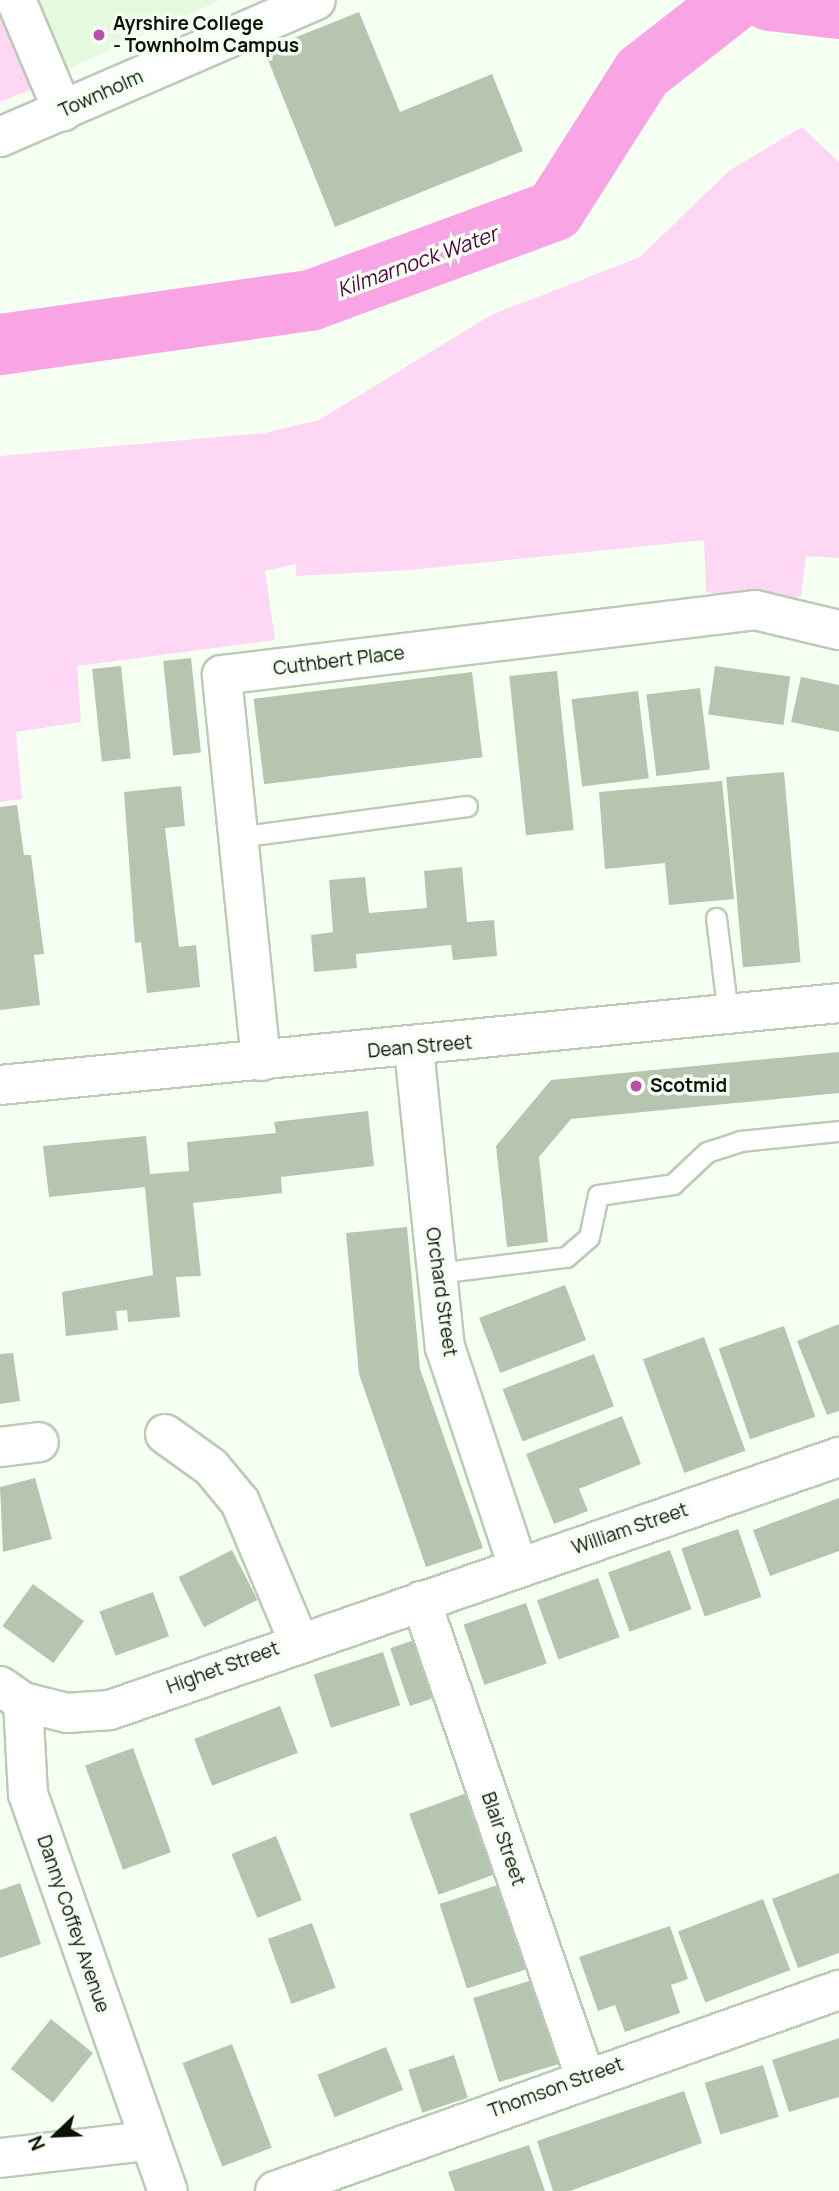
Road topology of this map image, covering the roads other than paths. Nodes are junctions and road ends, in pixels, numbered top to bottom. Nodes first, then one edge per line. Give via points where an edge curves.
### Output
1 (16, 0) edge
2 (316, 0) edge
3 (63, 111) junction
4 (0, 137) edge
5 (839, 630) edge
6 (467, 806) dead end
7 (238, 837) junction
8 (716, 918) dead end
9 (839, 1003) edge
10 (728, 1015) junction
11 (414, 1048) junction
12 (261, 1061) junction
13 (0, 1085) edge
14 (839, 1130) edge
15 (436, 1273) junction
16 (166, 1434) dead end
17 (40, 1442) dead end
18 (0, 1447) edge
19 (839, 1457) edge
20 (518, 1567) junction
21 (421, 1601) junction
22 (298, 1640) junction
23 (12, 1694) edge
24 (839, 1990) edge
25 (585, 2077) junction
26 (147, 2141) junction
27 (0, 2158) edge
28 (168, 2191) edge
29 (275, 2191) edge

1 - 3 street
2 - 3 street, Townholm
3 - 4 street, Townholm
5 - 7 street, Cuthbert Place via 755,610 222,675
6 - 7 lane
7 - 12 street, Cuthbert Place
8 - 10 lane
9 - 10 street, Dean Street
10 - 11 street, Dean Street
11 - 12 street, Dean Street
11 - 15 street, Orchard Street
12 - 13 street, Dean Street
14 - 15 lane via 740,1141 707,1152 673,1184 598,1195 589,1237 566,1257
15 - 20 street, Orchard Street via 445,1347
16 - 22 street via 211,1467 240,1502
17 - 18 street
19 - 20 street, William Street
20 - 21 street, William Street
21 - 22 street, Highet Street
21 - 25 street, Blair Street
22 - 23 street, Highet Street via 110,1710 67,1713
23 - 26 street, Danny Coffey Avenue via 28,1794
24 - 25 street, Thomson Street
25 - 29 street, Thomson Street
26 - 27 street
26 - 28 street

